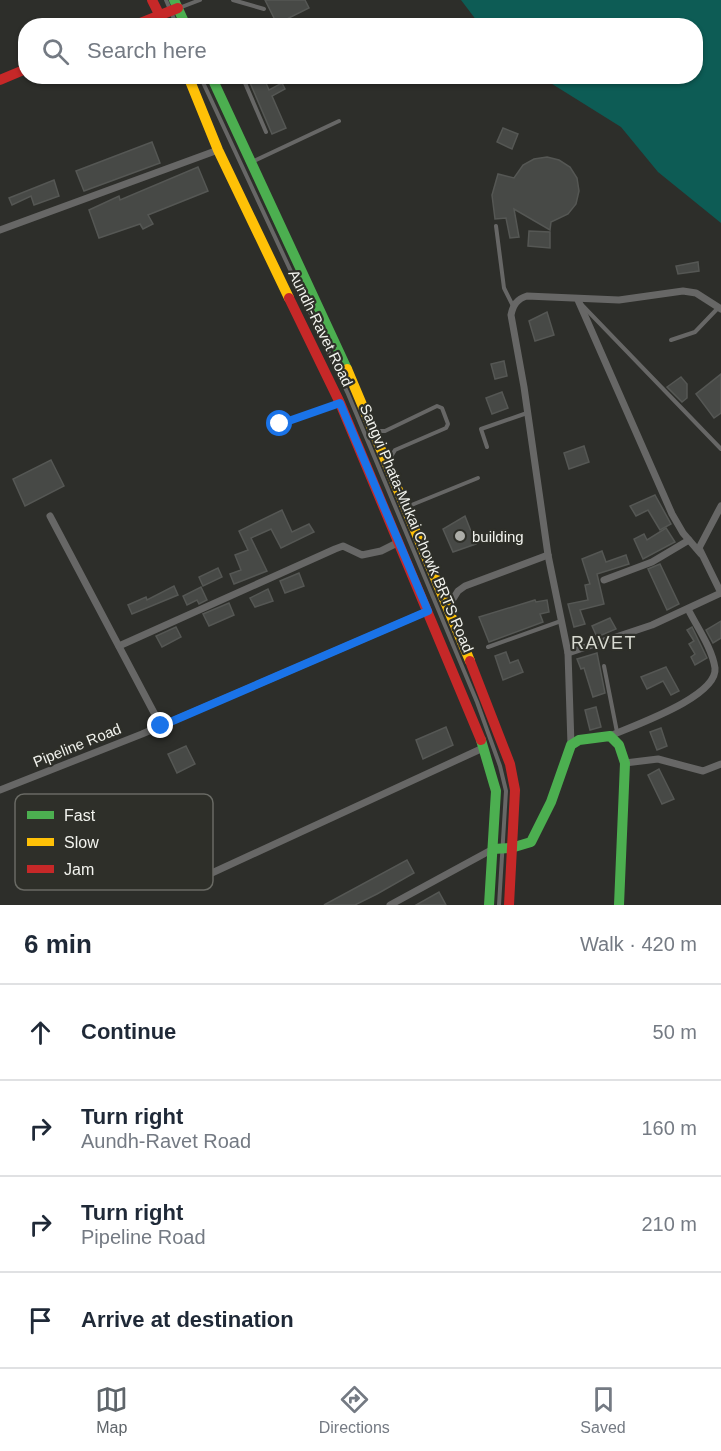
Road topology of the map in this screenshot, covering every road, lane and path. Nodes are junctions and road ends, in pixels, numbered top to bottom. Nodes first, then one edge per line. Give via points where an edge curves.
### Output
1 (152, 0) edge
2 (166, 0) edge
3 (200, 0) edge
4 (233, 0) edge
5 (174, 6) edge
6 (264, 9) dead end
7 (161, 18) edge
8 (164, 18) edge
9 (18, 72) edge
10 (0, 80) edge
11 (191, 84) edge
12 (204, 84) edge
13 (214, 84) edge
14 (245, 84) edge
15 (339, 121) dead end
16 (266, 132) dead end
17 (218, 150) junction
18 (251, 162) junction
19 (496, 226) dead end
20 (0, 230) edge
21 (578, 300) junction
22 (513, 306) junction
23 (720, 309) edge
24 (670, 340) dead end
25 (340, 403) junction
26 (528, 413) junction
27 (280, 424) dead end
28 (374, 431) junction
29 (487, 447) dead end
30 (721, 449) edge
31 (387, 465) junction
32 (478, 478) dead end
33 (721, 506) edge
34 (405, 507) junction
35 (50, 516) dead end
36 (689, 540) junction
37 (399, 542) junction
38 (701, 554) junction
39 (548, 555) junction
40 (604, 580) dead end
41 (721, 593) edge
42 (448, 608) junction
43 (688, 609) junction
44 (428, 611) junction
45 (562, 620) junction
46 (119, 646) junction
47 (488, 647) dead end
48 (568, 653) junction
49 (604, 666) dead end
50 (161, 726) junction
51 (613, 735) junction
52 (571, 745) junction
53 (483, 748) junction
54 (625, 763) junction
55 (721, 764) edge
56 (0, 790) edge
57 (502, 848) junction
58 (213, 872) edge
59 (390, 905) edge
60 (489, 905) edge
61 (499, 905) edge
62 (509, 905) edge
63 (619, 905) edge

1 - 7 main road
2 - 5 lane
3 - 5 lane
4 - 6 lane
5 - 8 main road
9 - 10 main road
11 - 17 main road, Aundh-Ravet Road
12 - 57 lane, Sangvi Phata-Mukai Chowk BRTS Road via 348,394 477,702 504,782
13 - 18 main road, Aundh-Ravet Road
14 - 16 lane
15 - 18 lane
17 - 20 street
17 - 25 main road, Aundh-Ravet Road
18 - 28 main road, Aundh-Ravet Road
19 - 22 lane via 504,288
21 - 22 street via 527,296
21 - 23 street via 619,300 683,291 696,292
21 - 30 lane
21 - 36 street via 672,514
22 - 26 street via 511,315
23 - 24 lane via 695,332
25 - 27 lane
25 - 37 main road, Aundh-Ravet Road
26 - 29 lane via 481,429
26 - 39 street
28 - 31 main road, Aundh-Ravet Road
28 - 31 lane via 385,431 436,406 442,408 447,420 446,428 395,450
31 - 34 main road, Aundh-Ravet Road
32 - 34 lane
33 - 38 street via 700,543
34 - 42 main road, Aundh-Ravet Road
35 - 46 street
36 - 38 street
36 - 40 street via 658,560
37 - 44 main road, Aundh-Ravet Road
37 - 46 street via 362,555 343,546
38 - 41 street
39 - 42 street via 461,588
39 - 45 street
41 - 43 street
42 - 57 main road, Aundh-Ravet Road via 510,764 515,790
43 - 48 street
43 - 51 street via 711,655 716,671 712,681 689,701
44 - 50 street, Pipeline Road
44 - 53 main road, Aundh-Ravet Road
45 - 47 lane
45 - 48 street
46 - 50 street
48 - 52 street
49 - 51 lane
50 - 56 street, Pipeline Road
51 - 52 main road via 579,740
51 - 54 main road
52 - 57 main road via 535,838 527,845
53 - 57 main road, Aundh-Ravet Road via 496,791
53 - 58 street
54 - 55 street via 658,759 703,771
54 - 63 main road
57 - 59 street
57 - 60 main road, Aundh-Ravet Road
57 - 61 lane, Sangvi Phata-Mukai Chowk BRTS Road
57 - 62 main road, Aundh-Ravet Road

